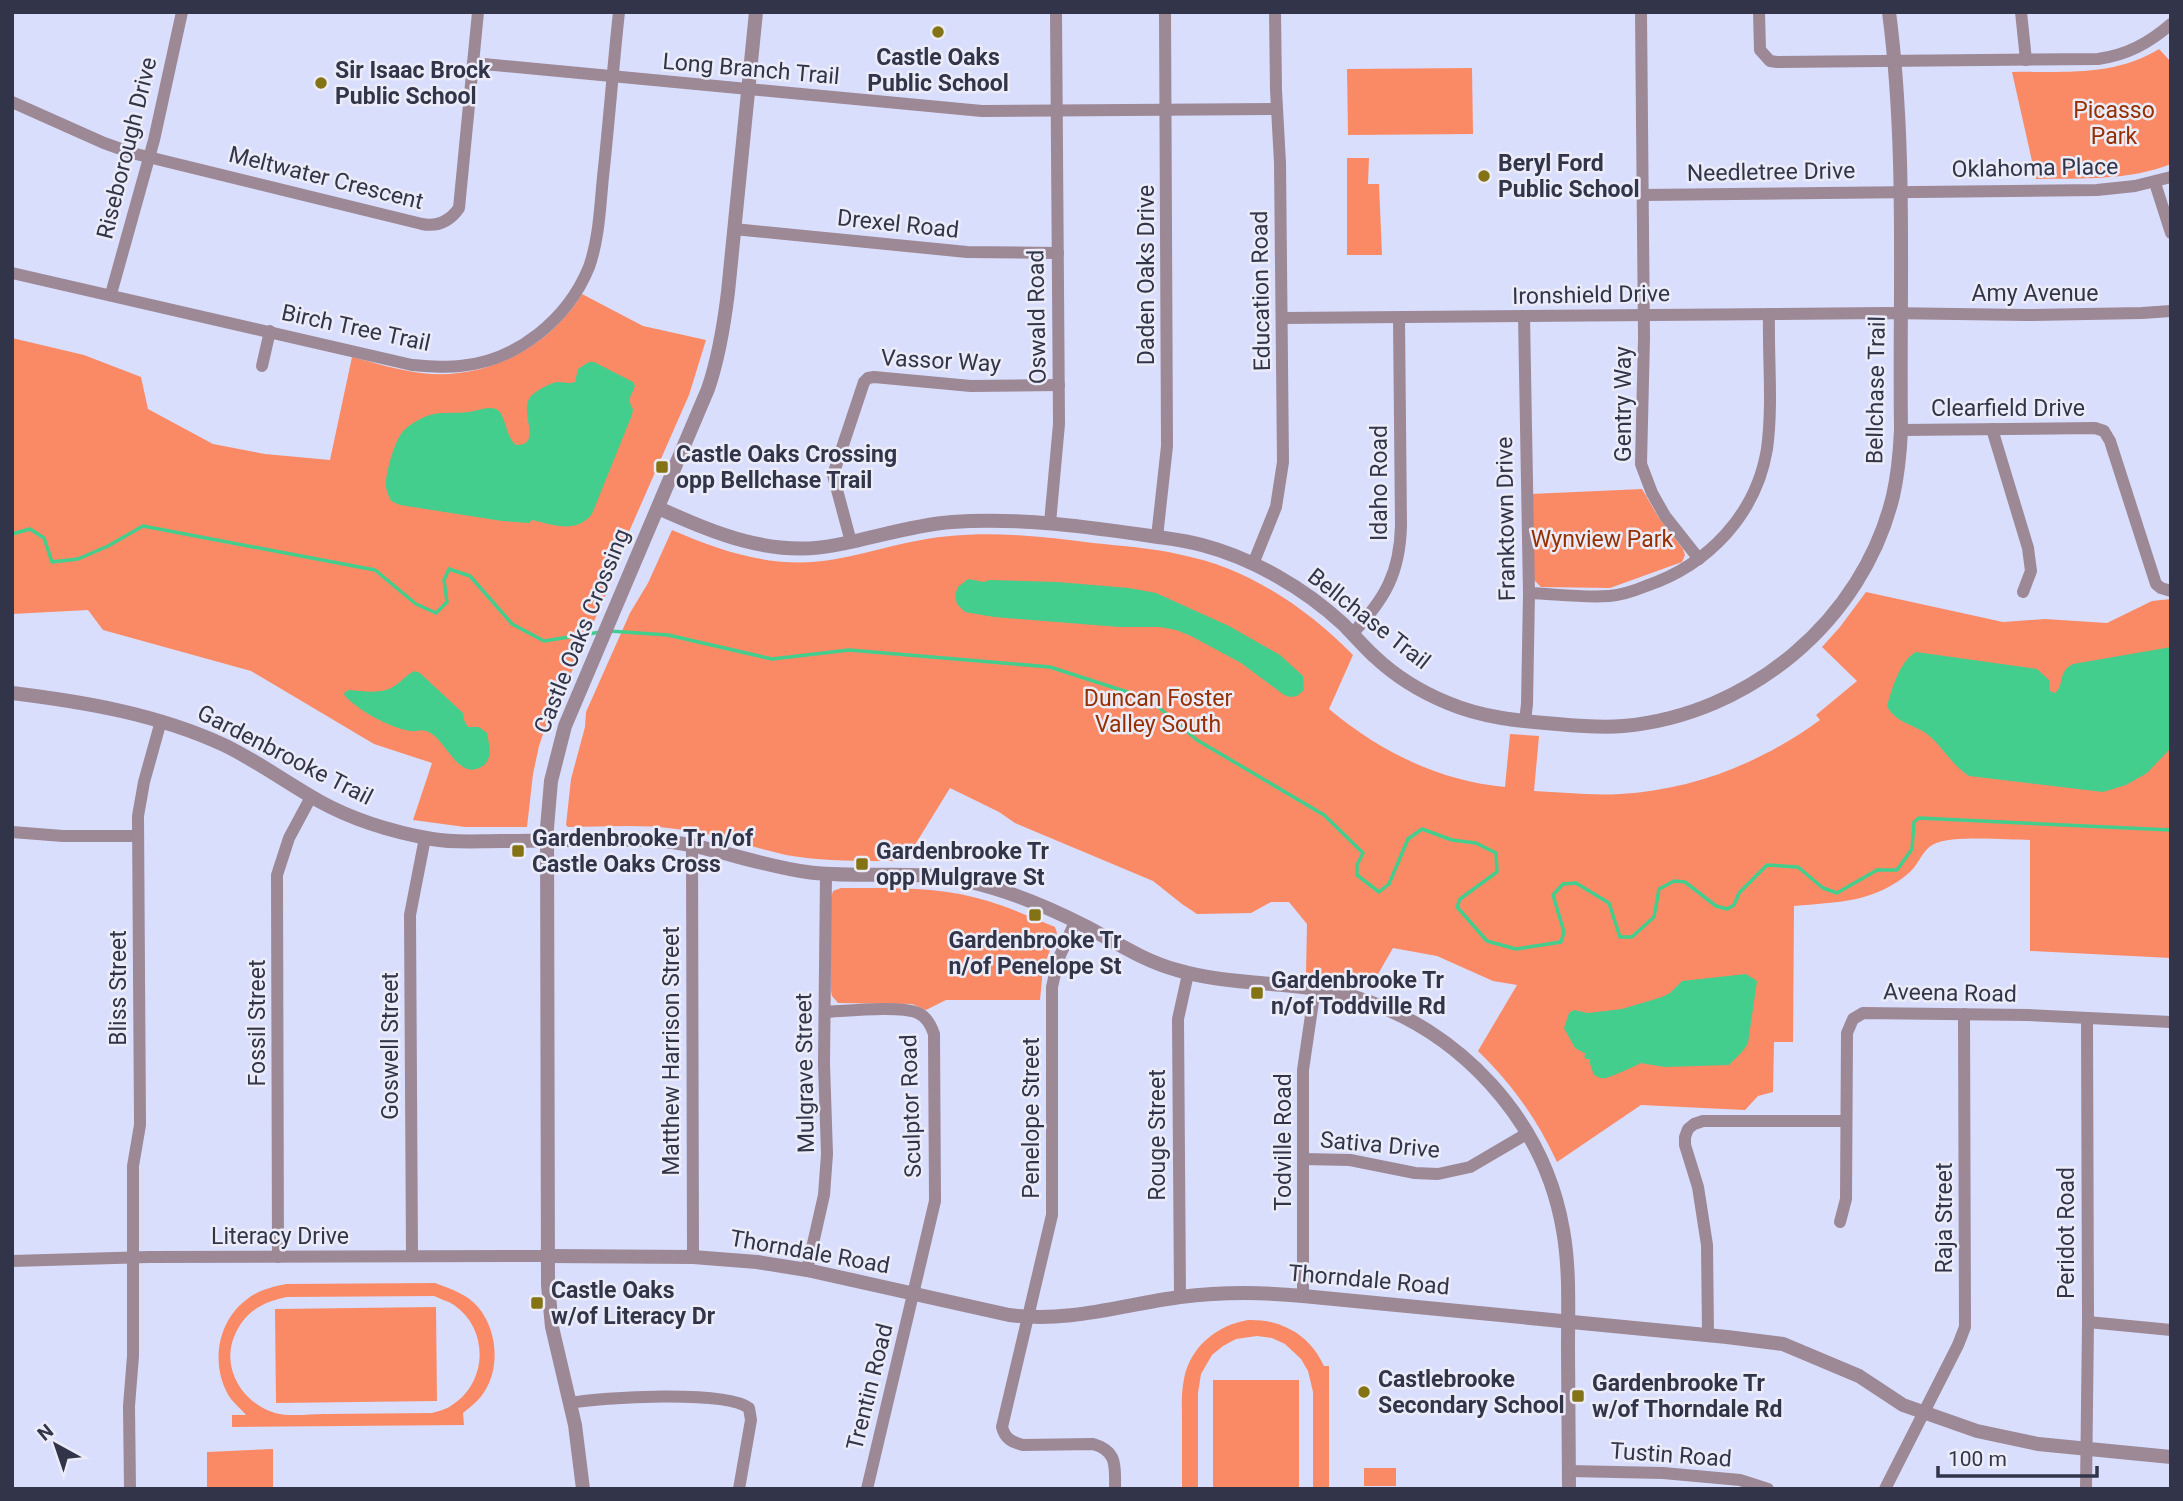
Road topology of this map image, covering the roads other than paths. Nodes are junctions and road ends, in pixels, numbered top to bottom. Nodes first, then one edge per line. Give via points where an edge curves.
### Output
1 (182, 12) edge
2 (478, 12) edge
3 (619, 12) edge
4 (756, 12) edge
5 (1056, 12) edge
6 (1165, 12) edge
7 (1275, 12) edge
8 (1641, 12) edge
9 (1759, 12) edge
10 (1889, 12) edge
11 (2021, 12) edge
12 (2171, 24) edge
13 (2026, 60) junction
14 (1895, 61) junction
15 (473, 63) junction
16 (613, 76) junction
17 (748, 89) junction
18 (12, 102) edge
19 (1277, 109) junction
20 (1056, 111) junction
21 (1166, 111) junction
22 (149, 157) junction
23 (2171, 177) edge
24 (2155, 183) junction
25 (1899, 191) junction
26 (1643, 195) junction
27 (734, 229) junction
28 (2171, 233) edge
29 (1058, 253) junction
30 (12, 273) edge
31 (111, 294) junction
32 (2171, 311) edge
33 (1900, 313) junction
34 (1769, 314) junction
35 (1643, 315) junction
36 (1524, 316) junction
37 (1283, 318) junction
38 (1399, 318) junction
39 (270, 331) junction
40 (262, 366) dead end
41 (1059, 385) junction
42 (1992, 429) junction
43 (1902, 430) junction
44 (657, 509) junction
45 (1050, 523) junction
46 (1157, 537) junction
47 (851, 542) junction
48 (1699, 559) junction
49 (1253, 564) junction
50 (2171, 591) edge
51 (1528, 593) junction
52 (2023, 593) dead end
53 (1352, 634) junction
54 (12, 693) edge
55 (161, 721) junction
56 (1525, 721) junction
57 (311, 797) junction
58 (12, 832) edge
59 (137, 836) junction
60 (425, 838) junction
61 (548, 841) junction
62 (692, 845) junction
63 (826, 874) junction
64 (1075, 922) junction
65 (1188, 974) junction
66 (1314, 988) junction
67 (825, 1012) junction
68 (1964, 1014) junction
69 (2087, 1018) junction
70 (2171, 1022) edge
71 (1846, 1121) junction
72 (1528, 1133) junction
73 (1303, 1159) junction
74 (1840, 1222) dead end
75 (412, 1256) junction
76 (547, 1256) junction
77 (278, 1257) junction
78 (693, 1257) junction
79 (133, 1258) junction
80 (12, 1261) edge
81 (807, 1270) junction
82 (914, 1294) junction
83 (1303, 1296) junction
84 (1180, 1297) junction
85 (1029, 1317) junction
86 (1568, 1322) junction
87 (2088, 1322) junction
88 (2171, 1330) edge
89 (1708, 1335) junction
90 (570, 1403) junction
91 (1923, 1412) junction
92 (2087, 1449) junction
93 (2171, 1457) edge
94 (1569, 1471) junction
95 (130, 1489) edge
96 (583, 1489) edge
97 (739, 1489) edge
98 (867, 1489) edge
99 (1115, 1489) edge
100 (1569, 1489) edge
101 (1768, 1489) edge
102 (1885, 1489) edge
103 (2086, 1489) edge

1 - 22 street, Riseborough Drive
2 - 15 street, Meltwater Crescent
3 - 16 street, Birch Tree Trail
4 - 17 street, Castle Oaks Crossing
5 - 20 street, Oswald Road
6 - 21 street, Daden Oaks Drive
7 - 19 street, Education Road
8 - 26 street, Gentry Way
9 - 14 street via 1760,50 1770,61
10 - 14 street, Bellchase Trail
11 - 13 street
12 - 13 street via 2141,46 2111,57
13 - 14 street
14 - 25 street, Bellchase Trail
15 - 16 street, Long Branch Trail
15 - 22 street, Meltwater Crescent via 459,208 437,225
16 - 17 street, Long Branch Trail
16 - 39 street, Birch Tree Trail via 594,249 583,280 556,319 538,334 490,360 448,367 412,365
17 - 20 street, Long Branch Trail via 982,111
17 - 27 street, Castle Oaks Crossing
18 - 22 street via 104,143
19 - 21 street, Long Branch Trail
19 - 37 street, Education Road
20 - 21 street, Long Branch Trail
20 - 29 street, Oswald Road
21 - 46 street, Daden Oaks Drive via 1167,446
22 - 31 street, Riseborough Drive
23 - 24 street, Oklahoma Place
24 - 25 street, Oklahoma Place via 2097,190
24 - 28 street
25 - 26 street, Needletree Drive
25 - 33 street, Bellchase Trail
26 - 35 street, Gentry Way
27 - 29 street, Drexel Road via 967,252
27 - 44 street, Castle Oaks Crossing via 717,362
29 - 41 street, Oswald Road
30 - 31 street, Birch Tree Trail
31 - 39 street, Birch Tree Trail
32 - 33 street, Amy Avenue
33 - 34 street, Ironshield Drive
33 - 43 street, Bellchase Trail
34 - 35 street, Ironshield Drive
34 - 48 street via 1769,424 1762,469 1741,515
35 - 36 street, Ironshield Drive
35 - 48 street, Gentry Way via 1641,464 1665,516
36 - 38 street, Ironshield Drive
36 - 51 street, Franktown Drive
37 - 38 street, Ironshield Drive
37 - 49 street, Education Road via 1282,479 1273,517
38 - 53 street, Idaho Road via 1400,553 1388,589
39 - 40 street
41 - 45 street, Oswald Road
41 - 47 street, Vassor Way via 971,386 868,378 833,475
42 - 43 street, Clearfield Drive
42 - 50 street, Clearfield Drive via 2104,431 2156,584
42 - 52 street via 2028,548 2031,571
43 - 56 street, Bellchase Trail via 1893,497 1868,562 1832,616 1786,661 1725,699 1680,715 1624,726
44 - 47 street, Bellchase Trail via 722,536 765,547 807,549
44 - 61 street, Castle Oaks Crossing via 565,726 554,765
45 - 46 street, Bellchase Trail
45 - 47 street, Bellchase Trail via 927,524
46 - 49 street, Bellchase Trail via 1202,545
48 - 51 street via 1662,581 1609,596
49 - 53 street, Bellchase Trail via 1310,597
51 - 56 street, Franktown Drive
53 - 56 street, Bellchase Trail via 1387,667 1435,697 1482,715
54 - 55 street, Gardenbrooke Trail via 91,704
55 - 57 street, Gardenbrooke Trail via 251,759
55 - 59 street, Bliss Street via 144,782
57 - 60 street, Gardenbrooke Trail via 380,827
57 - 77 street, Fossil Street via 289,838 277,875
58 - 59 street
59 - 79 street, Bliss Street via 140,1125 134,1166
60 - 61 street, Gardenbrooke Trail
60 - 75 street, Goswell Street via 410,915
61 - 62 street, Gardenbrooke Trail via 648,840
61 - 76 street, Castle Oaks Crossing
62 - 63 street, Gardenbrooke Trail
62 - 78 street, Matthew Harrison Street
63 - 64 street, Gardenbrooke Trail via 964,880
63 - 67 street, Mulgrave Street
64 - 65 street, Gardenbrooke Trail via 1148,960
64 - 85 street, Penelope Street via 1052,987 1053,1202
65 - 66 street, Gardenbrooke Trail
65 - 84 street, Rouge Street via 1178,1019
66 - 72 street, Gardenbrooke Trail via 1379,1006 1443,1041 1489,1081
66 - 73 street, Todville Road via 1303,1070
67 - 81 street, Mulgrave Street via 827,1154 824,1195
67 - 82 street, Sculptor Road via 905,1009 929,1021 934,1034 935,1201
68 - 69 street, Aveena Road
68 - 71 street, Aveena Road via 1863,1013 1853,1018 1847,1032
68 - 91 street, Raja Street via 1965,1327
69 - 70 street, Aveena Road
69 - 87 street, Peridot Road
71 - 74 street, Aveena Road via 1846,1199
71 - 89 street via 1703,1121 1688,1129 1685,1145 1698,1187 1707,1245
72 - 73 street, Sativa Drive via 1470,1167 1438,1174 1350,1160
72 - 86 street, Gardenbrooke Trail via 1562,1225
73 - 83 street, Todville Road
75 - 76 street, Literacy Drive
75 - 77 street, Literacy Drive
76 - 78 street, Thorndale Road
76 - 90 street, Castle Oaks Crossing via 550,1316
77 - 79 street, Literacy Drive
78 - 81 street, Thorndale Road
79 - 80 street, Literacy Drive
79 - 95 street, Bliss Street
81 - 82 street, Thorndale Road
82 - 85 street, Thorndale Road
82 - 98 street, Trentin Road
83 - 84 street, Thorndale Road via 1230,1293
83 - 86 street, Thorndale Road
84 - 85 street, Thorndale Road via 1092,1314
85 - 99 street, Penelope Street via 1003,1433 1023,1445 1101,1446 1115,1463
86 - 89 street, Thorndale Road
86 - 94 street, Gardenbrooke Trail
87 - 88 street
87 - 92 street, Peridot Road
89 - 91 street, Thorndale Road via 1783,1344 1859,1376 1903,1405
90 - 96 street, Castle Oaks Crossing
90 - 97 street via 666,1397 743,1404 749,1408 751,1420
91 - 92 street, Thorndale Road via 1989,1433
91 - 102 street, Raja Street
92 - 93 street, Thorndale Road
92 - 103 street, Peridot Road
94 - 100 street, Gardenbrooke Trail
94 - 101 street, Tustin Road via 1663,1473 1740,1480

